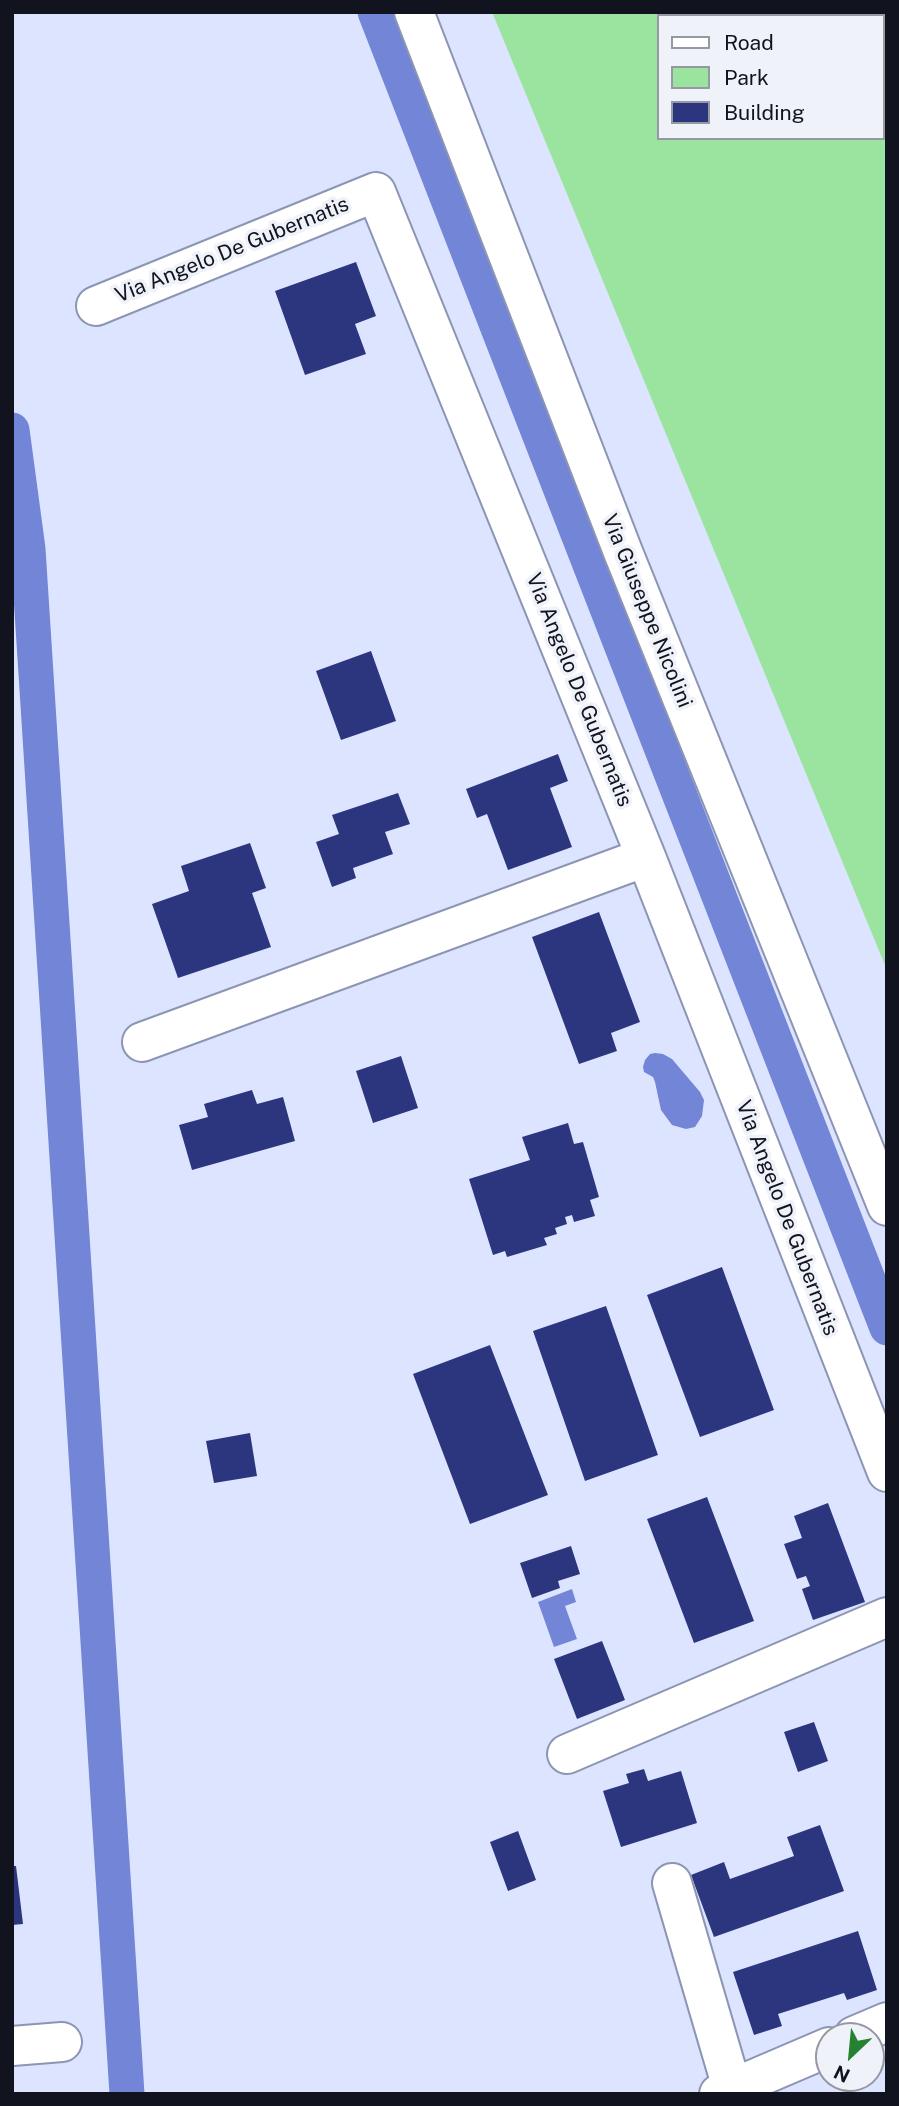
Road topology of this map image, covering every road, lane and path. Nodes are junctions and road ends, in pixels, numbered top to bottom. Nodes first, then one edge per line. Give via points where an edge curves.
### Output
1 (414, 12) edge
2 (96, 306) dead end
3 (646, 857) junction
4 (142, 1042) dead end
5 (887, 1206) edge
6 (887, 1472) edge
7 (887, 1617) edge
8 (567, 1755) dead end
9 (672, 1883) dead end
10 (62, 2042) dead end
11 (12, 2046) edge
12 (815, 2053) edge
13 (726, 2091) edge

1 - 5 street, Via Giuseppe Nicolini via 623,552
2 - 3 street, Via Angelo De Gubernatis via 376,192
3 - 4 street
3 - 6 street, Via Angelo De Gubernatis
7 - 8 street
9 - 13 street
10 - 11 street
12 - 13 street

